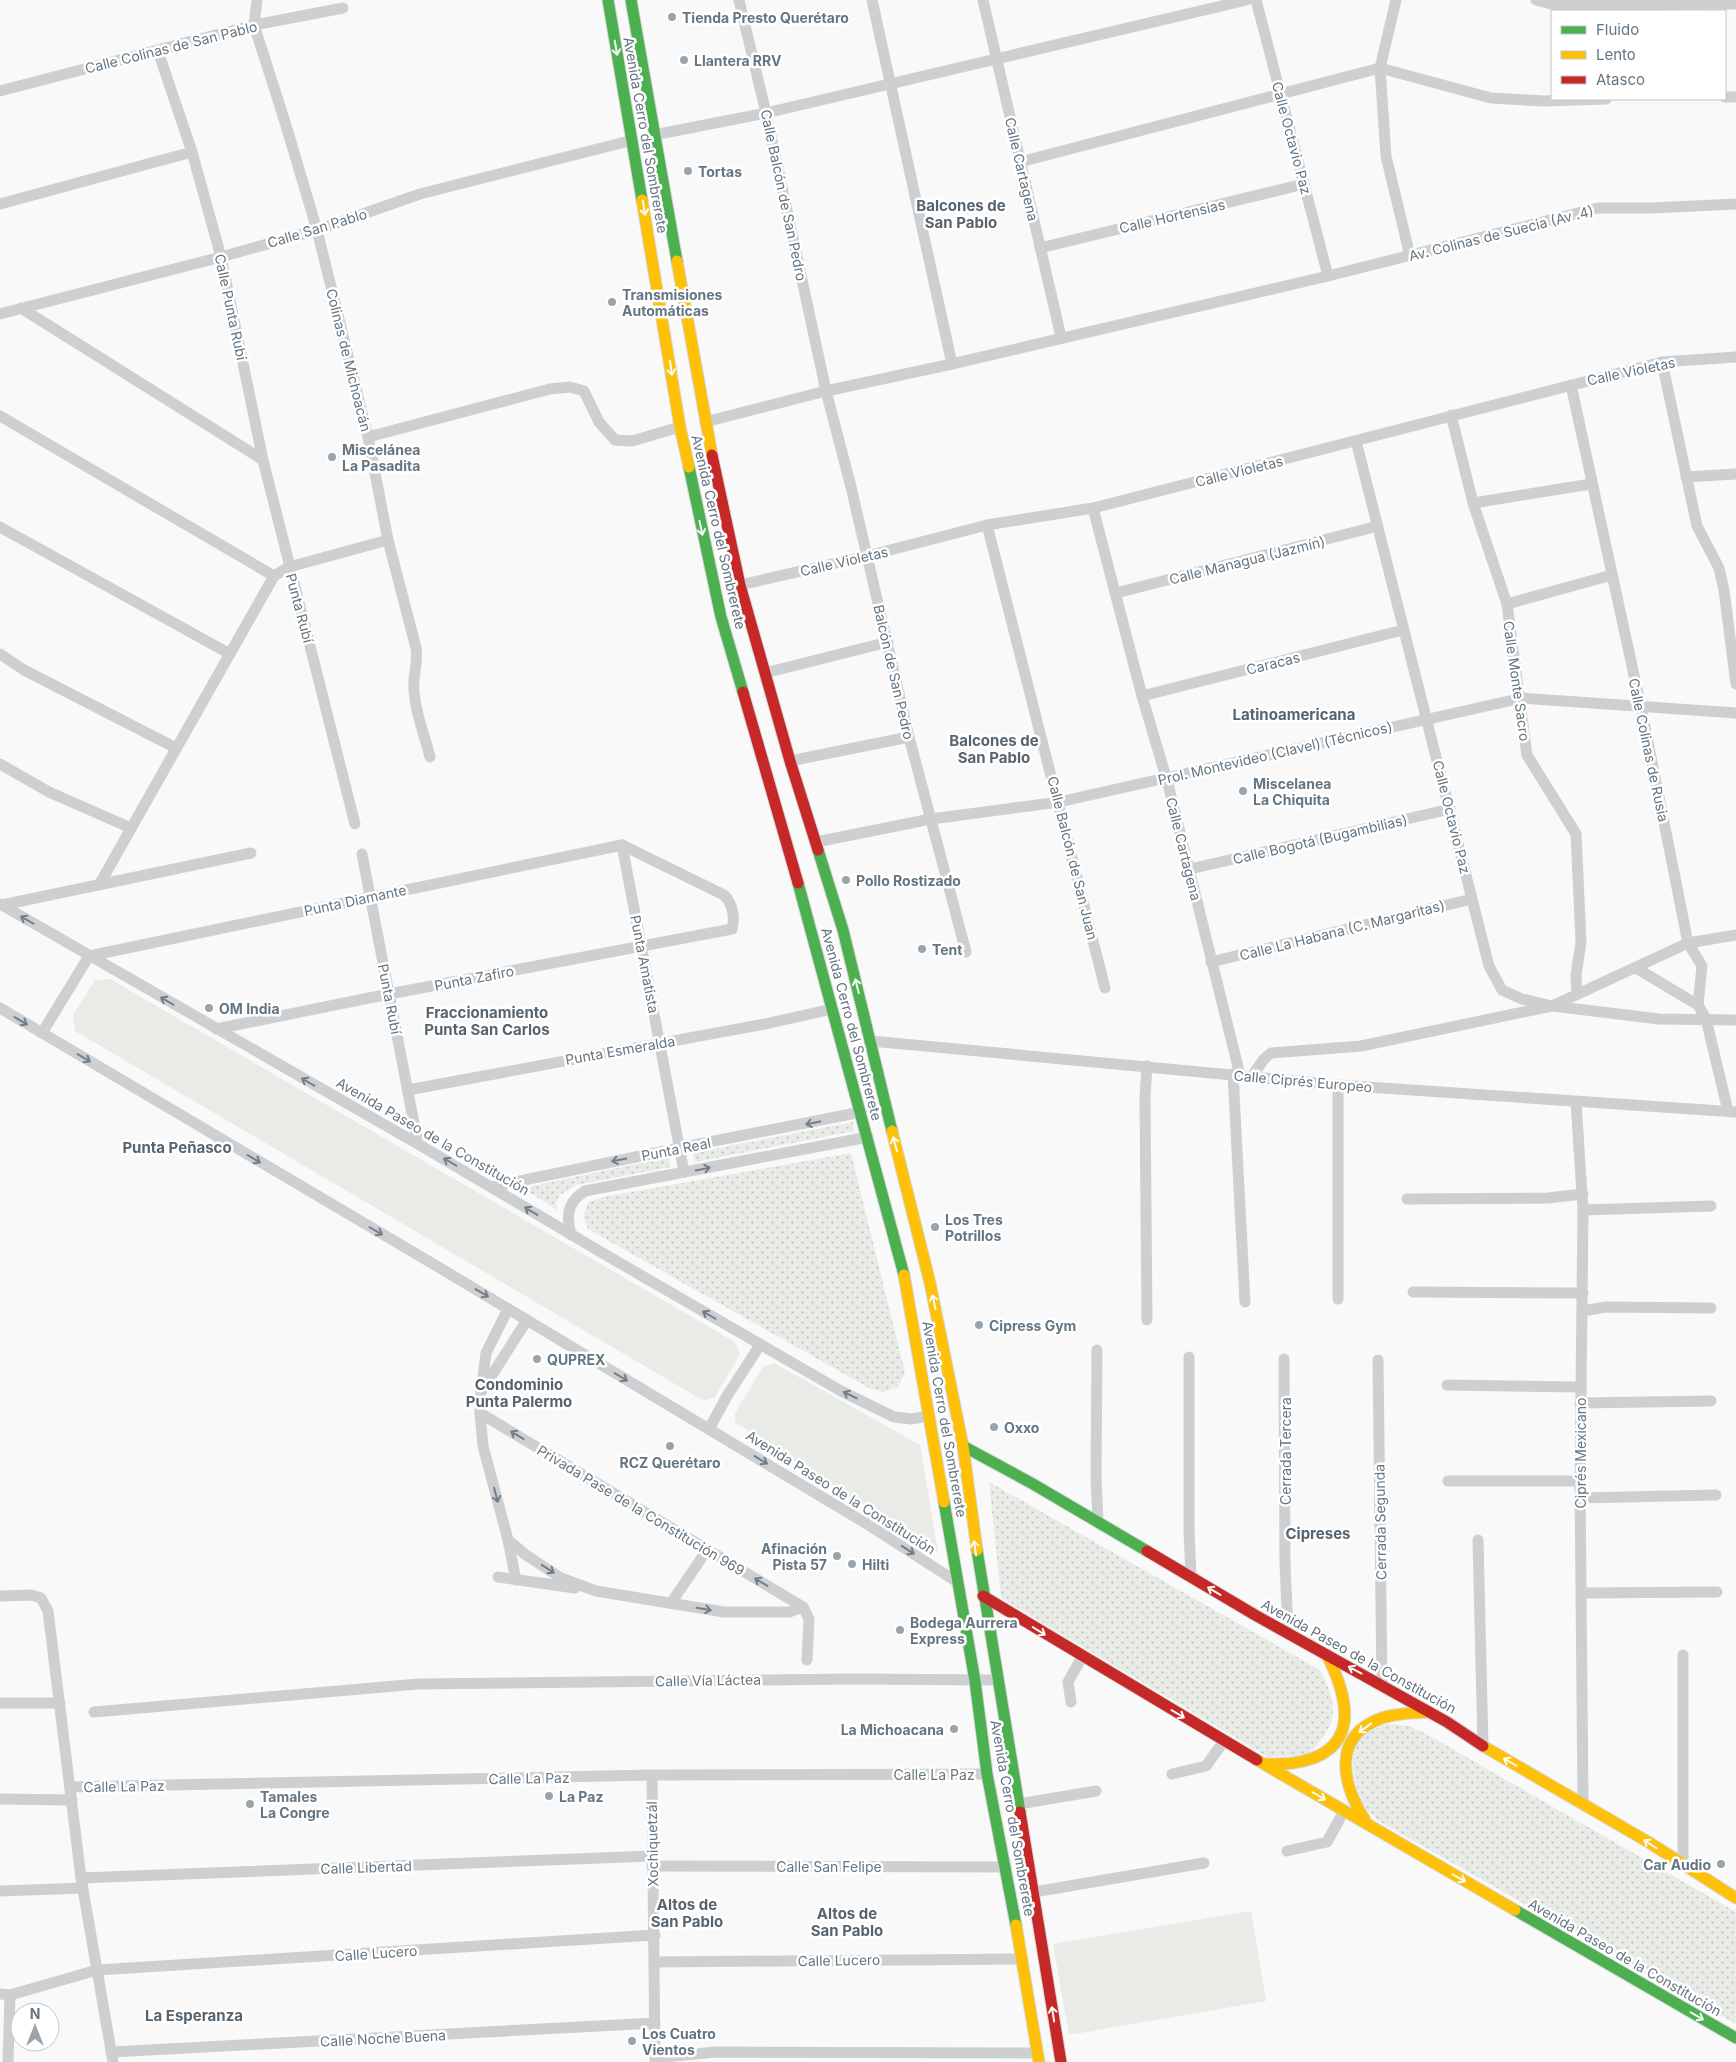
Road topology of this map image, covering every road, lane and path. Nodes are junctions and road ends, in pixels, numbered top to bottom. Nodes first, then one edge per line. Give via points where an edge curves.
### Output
1 (257, 0) edge
2 (608, 0) edge
3 (631, 0) edge
4 (739, 0) edge
5 (872, 0) edge
6 (983, 0) edge
7 (1248, 0) edge
8 (1256, 0) edge
9 (1396, 0) edge
10 (1536, 0) edge
11 (1555, 2) edge
12 (1647, 2) edge
13 (1736, 4) edge
14 (342, 8) dead end
15 (254, 26) junction
16 (158, 51) junction
17 (997, 59) junction
18 (1380, 68) junction
19 (891, 82) junction
20 (0, 91) edge
21 (1280, 95) junction
22 (1575, 100) edge
23 (766, 113) junction
24 (654, 135) junction
25 (633, 140) junction
26 (192, 152) junction
27 (1020, 162) junction
28 (1304, 184) junction
29 (0, 204) edge
30 (1736, 204) edge
31 (317, 230) junction
32 (1040, 248) junction
33 (1410, 256) junction
34 (221, 257) junction
35 (1328, 276) junction
36 (21, 308) junction
37 (0, 314) edge
38 (1061, 337) junction
39 (1736, 357) edge
40 (1662, 362) junction
41 (952, 364) junction
42 (1571, 385) junction
43 (826, 391) junction
44 (1451, 415) junction
45 (0, 416) edge
46 (705, 422) junction
47 (680, 426) junction
48 (368, 437) junction
49 (1356, 441) junction
50 (263, 460) junction
51 (1736, 474) edge
52 (1686, 477) junction
53 (1592, 484) junction
54 (1473, 503) junction
55 (1093, 508) junction
56 (988, 525) junction
57 (0, 526) edge
58 (1378, 526) junction
59 (388, 540) junction
60 (867, 556) junction
61 (289, 566) junction
62 (274, 576) junction
63 (1612, 576) junction
64 (740, 585) junction
65 (1116, 593) junction
66 (1507, 604) junction
67 (1403, 630) junction
68 (888, 642) junction
69 (0, 654) edge
70 (230, 654) junction
71 (765, 673) junction
72 (1736, 684) edge
73 (1142, 696) junction
74 (1520, 698) junction
75 (1640, 706) junction
76 (1736, 712) edge
77 (1427, 719) junction
78 (765, 721) junction
79 (909, 738) junction
80 (176, 748) junction
81 (430, 757) dead end
82 (790, 761) junction
83 (0, 764) edge
84 (1166, 778) junction
85 (1059, 802) junction
86 (1450, 809) junction
87 (931, 819) junction
88 (356, 824) dead end
89 (131, 828) junction
90 (816, 842) junction
91 (622, 844) junction
92 (251, 852) dead end
93 (362, 854) dead end
94 (1190, 870) junction
95 (99, 885) junction
96 (370, 897) junction
97 (1472, 899) junction
98 (1, 905) edge
99 (1736, 935) edge
100 (1688, 943) junction
101 (642, 946) junction
102 (966, 952) dead end
103 (89, 956) junction
104 (1211, 962) junction
105 (1636, 968) junction
106 (1105, 988) dead end
107 (389, 994) junction
108 (1577, 994) junction
109 (1698, 1005) junction
110 (1552, 1006) junction
111 (0, 1008) edge
112 (832, 1009) junction
113 (1706, 1019) junction
114 (1736, 1020) edge
115 (216, 1029) junction
116 (42, 1034) junction
117 (660, 1042) junction
118 (871, 1042) junction
119 (1147, 1066) junction
120 (1242, 1075) junction
121 (1338, 1085) junction
122 (408, 1090) junction
123 (1576, 1102) junction
124 (861, 1112) junction
125 (1732, 1112) edge
126 (868, 1136) junction
127 (418, 1144) junction
128 (679, 1148) junction
129 (684, 1172) junction
130 (492, 1187) junction
131 (1582, 1194) junction
132 (1407, 1199) dead end
133 (1711, 1206) dead end
134 (1583, 1210) junction
135 (571, 1235) junction
136 (1413, 1292) dead end
137 (1583, 1293) junction
138 (1338, 1299) dead end
139 (1245, 1302) dead end
140 (1711, 1308) dead end
141 (508, 1309) junction
142 (1583, 1311) junction
143 (527, 1320) junction
144 (1147, 1320) dead end
145 (760, 1345) junction
146 (1097, 1350) dead end
147 (1189, 1357) dead end
148 (1284, 1359) dead end
149 (1378, 1360) dead end
150 (1446, 1385) dead end
151 (1580, 1387) junction
152 (481, 1392) junction
153 (1711, 1401) dead end
154 (1580, 1403) junction
155 (480, 1413) junction
156 (929, 1416) junction
157 (709, 1429) junction
158 (963, 1446) junction
159 (1448, 1481) dead end
160 (1580, 1481) junction
161 (1716, 1495) dead end
162 (1580, 1498) junction
163 (1098, 1521) junction
164 (508, 1540) junction
165 (1478, 1540) dead end
166 (707, 1550) junction
167 (498, 1576) dead end
168 (1191, 1577) junction
169 (516, 1580) junction
170 (957, 1582) junction
171 (596, 1591) junction
172 (1717, 1592) dead end
173 (1581, 1593) junction
174 (0, 1596) edge
175 (982, 1596) junction
176 (671, 1604) junction
177 (802, 1607) junction
178 (1288, 1632) junction
179 (1326, 1654) junction
180 (1683, 1655) dead end
181 (1082, 1657) junction
182 (808, 1660) dead end
183 (998, 1680) junction
184 (975, 1681) junction
185 (1382, 1685) junction
186 (1071, 1702) dead end
187 (60, 1703) junction
188 (0, 1704) edge
189 (94, 1712) dead end
190 (1428, 1712) junction
191 (1224, 1741) junction
192 (1483, 1746) junction
193 (1263, 1764) junction
194 (988, 1774) junction
195 (1172, 1774) dead end
196 (652, 1776) junction
197 (70, 1787) junction
198 (1096, 1791) dead end
199 (0, 1799) edge
200 (72, 1800) junction
201 (1019, 1804) junction
202 (1583, 1804) junction
203 (1344, 1811) junction
204 (1368, 1824) junction
205 (1287, 1851) dead end
206 (652, 1861) junction
207 (1204, 1863) dead end
208 (1683, 1866) junction
209 (1006, 1867) junction
210 (82, 1883) junction
211 (0, 1891) edge
212 (1034, 1892) junction
213 (1736, 1898) edge
214 (655, 1935) junction
215 (1022, 1959) junction
216 (655, 1962) junction
217 (96, 1970) junction
218 (5, 1994) edge
219 (656, 2023) junction
220 (1736, 2038) edge
221 (112, 2057) edge
222 (1038, 2058) edge
223 (655, 2060) edge
224 (8, 2062) edge
225 (1060, 2062) edge

1 - 15 street
2 -> 25 main road, Avenida Cerro del Sombrerete
3 - 24 main road, Avenida Cerro del Sombrerete
4 - 23 street, Calle Balcón de San Pedro
5 - 19 street
6 - 17 street, Calle Cartagena
7 - 17 street
8 - 21 street, Calle Octavio Paz
9 - 18 street
10 - 11 street
11 - 12 street
12 - 13 street
14 - 15 street, Calle Colinas de San Pablo
15 - 16 street, Calle Colinas de San Pablo
15 - 31 street, Colinas de Michoacán
16 - 20 street, Calle Colinas de San Pablo
16 - 26 street, Calle Punta Rubí
17 - 19 street
17 - 27 street, Calle Cartagena
18 - 21 street
18 - 22 street via 1491,98
18 - 33 street via 1386,156
19 - 23 street
19 - 41 street
21 - 27 street
21 - 28 street, Calle Octavio Paz
23 - 24 street
23 - 43 street, Calle Balcón de San Pedro
24 - 46 main road, Avenida Cerro del Sombrerete
25 - 31 street, Calle San Pablo via 420,194
25 -> 47 main road, Avenida Cerro del Sombrerete
26 - 29 street
26 - 34 street, Calle Punta Rubí
27 - 32 street, Calle Cartagena
28 - 32 street, Calle Hortensias
28 - 35 street, Calle Octavio Paz
30 - 33 street, Av. Colinas de Suecia (Av .4) via 1598,208
31 - 34 street, Calle San Pablo
31 - 48 street, Colinas de Michoacán
32 - 38 street, Calle Cartagena
33 - 35 street, Av. Colinas de Suecia (Av .4)
34 - 36 street, Calle San Pablo
34 - 50 street, Calle Punta Rubí
35 - 38 street, Av. Colinas de Suecia (Av .4)
36 - 37 street, Calle San Pablo
36 - 50 street
38 - 41 street, Av. Colinas de Suecia (Av .4)
39 - 40 street, Calle Violetas
40 - 42 street, Calle Violetas
40 - 52 street
41 - 43 street, Av. Colinas de Suecia (Av .4)
42 - 44 street, Calle Violetas
42 - 53 street, Calle Colinas de Rusia
43 - 46 street, Av. Colinas de Suecia (Av .4)
43 - 60 street, Balcón de San Pedro
44 - 49 street, Calle Violetas
44 - 54 street, Calle Monte Sacro
45 - 62 street
46 - 64 main road, Avenida Cerro del Sombrerete
47 - 48 street via 632,441 615,440 599,422 584,391 570,387 550,389
47 -> 78 main road, Avenida Cerro del Sombrerete via 721,617 733,655
48 - 59 street, Colinas de Michoacán
49 - 55 street, Calle Violetas
49 - 58 street, Calle Octavio Paz
50 - 61 street, Calle Punta Rubí
51 - 52 street
52 - 72 street via 1697,526 1719,568
53 - 54 street
53 - 63 street, Calle Colinas de Rusia
54 - 66 street, Calle Monte Sacro
55 - 56 street, Calle Violetas
55 - 65 street, Calle Cartagena
56 - 60 street, Calle Violetas
56 - 85 street, Calle Balcón de San Juan
57 - 70 street
58 - 65 street, Calle Managua (Jazmín)
58 - 67 street, Calle Octavio Paz
59 - 61 street
59 - 81 street, Colinas de Michoacán via 416,648 416,701
60 - 64 street, Calle Violetas
60 - 68 street, Balcón de San Pedro
61 - 62 street
61 - 88 street, Punta Rubí
62 - 70 street
63 - 66 street
63 - 75 street, Calle Colinas de Rusia
64 - 71 main road, Avenida Cerro del Sombrerete
65 - 73 street, Calle Cartagena
66 - 74 street, Calle Monte Sacro
67 - 73 street, Caracas
67 - 77 street, Calle Octavio Paz
68 - 71 street
68 - 79 street, Balcón de San Pedro
69 - 80 street via 24,670
70 - 80 street
71 - 78 main road, Avenida Cerro del Sombrerete
73 - 84 street, Calle Cartagena
74 - 75 street, Prol. Montevideo (Clavel) (Técnicos)
74 - 77 street, Prol. Montevideo (Clavel) (Técnicos)
74 - 108 street, Calle Monte Sacro via 1527,755 1576,834 1581,942
75 - 76 street, Prol. Montevideo (Clavel) (Técnicos)
75 - 100 street, Calle Colinas de Rusia
77 - 84 street, Prol. Montevideo (Clavel) (Técnicos)
77 - 86 street, Calle Octavio Paz
78 - 82 main road, Avenida Cerro del Sombrerete
78 - 112 main road, Avenida Cerro del Sombrerete via 783,827
79 - 82 street
79 - 87 street, Balcón de San Pedro
80 - 89 street
82 - 90 main road, Avenida Cerro del Sombrerete
83 - 89 street via 49,792
84 - 85 street, Prol. Montevideo (Clavel) (Técnicos)
84 - 94 street, Calle Cartagena
85 - 87 street, Prol. Montevideo (Clavel) (Técnicos)
85 - 106 street, Calle Balcón de San Juan
86 - 94 street, Calle Bogotá (Bugambilias)
86 - 97 street, Calle Octavio Paz
87 - 90 street, Prol. Montevideo (Clavel) (Técnicos)
87 - 102 street, Balcón de San Pedro
89 - 95 street
118 -> 90 main road, Avenida Cerro del Sombrerete via 843,930
91 - 96 street, Punta Diamante
91 - 101 street, Punta Amatista
91 - 101 street, Punta Zafiro via 724,895 729,900 734,920 732,929
92 - 95 street
93 - 96 street, Punta Rubí
94 - 104 street, Calle Cartagena
95 - 98 street
96 - 103 street, Punta Diamante
96 - 107 street, Punta Rubí
97 - 104 street, Calle La Habana (C. Margaritas)
97 - 110 street, Calle Octavio Paz via 1489,966 1502,990
103 -> 98 street, Avenida Paseo de la Constitución
99 - 100 street
100 - 105 street
100 - 109 street, Calle Colinas de Rusia via 1702,966
101 - 107 street, Punta Zafiro
101 - 117 street, Punta Amatista
115 -> 103 street, Avenida Paseo de la Constitución
103 - 116 street
104 - 120 street, Calle Cartagena
105 - 108 street
105 - 109 street
107 - 115 street, Punta Zafiro
107 - 122 street, Punta Rubí
108 - 110 street
109 - 113 street
110 - 113 street, Calle Octavio Paz via 1659,1019
110 - 120 street via 1360,1046 1271,1053
111 -> 116 street, Avenida Paseo de la Constitución
112 - 117 street, Punta Esmeralda
112 - 124 main road, Avenida Cerro del Sombrerete
113 - 114 street, Calle Octavio Paz
113 - 125 street
127 -> 115 street, Avenida Paseo de la Constitución
116 -> 141 street, Avenida Paseo de la Constitución
117 - 122 street, Punta Esmeralda
117 - 128 street, Punta Amatista
118 - 119 street, Calle Ciprés Europeo
158 -> 118 main road, Avenida Cerro del Sombrerete via 930,1282
119 - 120 street, Calle Ciprés Europeo
119 - 144 street
120 - 121 street, Calle Ciprés Europeo
120 - 139 street, Calle Cartagena
121 - 123 street, Calle Ciprés Europeo
121 - 138 street
122 - 127 street, Punta Rubí
123 - 125 street, Calle Ciprés Europeo
123 - 131 street, Ciprés Mexicano
124 - 126 main road, Avenida Cerro del Sombrerete
124 -> 128 street, Punta Real
129 -> 126 street, Punta Real
126 - 156 main road, Avenida Cerro del Sombrerete via 904,1275
130 -> 127 street, Avenida Paseo de la Constitución
128 - 129 street, Punta Amatista
128 -> 130 street, Punta Real
129 - 135 street, Punta Real via 585,1191 570,1206 568,1222
135 -> 130 street, Avenida Paseo de la Constitución
131 - 132 street via 1548,1198
131 - 134 street, Ciprés Mexicano
133 - 134 street
134 - 137 street, Ciprés Mexicano
145 -> 135 street, Avenida Paseo de la Constitución
136 - 137 street
137 - 142 street, Ciprés Mexicano
140 - 142 street via 1606,1307
141 - 143 street, Avenida Paseo de la Constitución
141 - 152 street via 486,1353
142 - 151 street, Ciprés Mexicano
143 - 152 street
143 -> 157 street, Avenida Paseo de la Constitución
156 -> 145 street, Avenida Paseo de la Constitución via 911,1419 894,1416 841,1391
145 - 157 street
146 - 163 street
147 - 168 street
148 - 178 street, Cerrada Tercera
149 - 185 street, Cerrada Segunda
150 - 151 street
151 - 154 street, Ciprés Mexicano
152 - 155 street
153 - 154 street
154 - 160 street, Ciprés Mexicano
155 -> 164 street via 483,1446
166 -> 155 street, Privada Pase de la Constitución 969
156 - 170 main road, Avenida Cerro del Sombrerete
157 -> 170 street, Avenida Paseo de la Constitución
158 - 163 main road, Avenida Paseo de la Constitución
175 -> 158 main road, Avenida Cerro del Sombrerete
159 - 160 street
160 - 162 street, Ciprés Mexicano
161 - 162 street
162 - 173 street, Ciprés Mexicano
163 - 168 main road, Avenida Paseo de la Constitución
164 - 169 street
164 -> 171 street via 561,1578
165 - 192 street
166 - 176 street
177 -> 166 street, Privada Pase de la Constitución 969
167 - 169 street
178 -> 168 main road, Avenida Paseo de la Constitución
169 - 171 street
170 - 184 main road, Avenida Cerro del Sombrerete
171 - 176 street
172 - 173 street
173 - 202 street, Ciprés Mexicano
174 - 187 street via 41,1598 48,1611
175 -> 181 main road, Avenida Paseo de la Constitución
175 - 183 main road, Avenida Cerro del Sombrerete
176 -> 177 street via 724,1612 789,1612
177 - 182 street via 809,1619
178 - 179 main road, Avenida Paseo de la Constitución
185 -> 179 main road, Avenida Paseo de la Constitución
179 - 193 main road via 1345,1697 1345,1718 1339,1738 1326,1752 1307,1762
180 - 208 street
181 - 186 street via 1068,1682
181 -> 191 main road, Avenida Paseo de la Constitución
183 - 184 street, Calle Vía Láctea
183 - 201 main road, Avenida Cerro del Sombrerete
184 - 189 street, Calle Vía Láctea via 853,1679 418,1684
184 - 194 main road, Avenida Cerro del Sombrerete
185 - 190 main road, Avenida Paseo de la Constitución
187 - 188 street
187 - 197 street
190 - 192 main road, Avenida Paseo de la Constitución
190 -> 204 main road via 1397,1714 1376,1720 1359,1732 1351,1743 1345,1764 1346,1782 1354,1803
191 - 193 main road, Avenida Paseo de la Constitución
191 - 195 street via 1206,1766
202 -> 192 main road, Avenida Paseo de la Constitución
193 -> 203 main road, Avenida Paseo de la Constitución
194 - 196 street, Calle La Paz
194 - 209 main road, Avenida Cerro del Sombrerete
196 - 197 street, Calle La Paz
196 - 206 street, Xochiquetzál
197 - 200 street
198 - 201 street
199 - 200 street
200 - 210 street
201 - 212 main road, Avenida Cerro del Sombrerete
208 -> 202 main road, Avenida Paseo de la Constitución
203 - 204 main road, Avenida Paseo de la Constitución
203 - 205 street via 1327,1842
204 -> 220 main road, Avenida Paseo de la Constitución
206 - 209 street, Calle San Felipe
206 - 210 street, Calle Libertad
206 - 214 street, Xochiquetzál
207 - 212 street
208 - 213 main road, Avenida Paseo de la Constitución
209 - 215 main road, Avenida Cerro del Sombrerete
210 - 211 street, Calle Libertad
210 - 217 street
225 -> 212 main road, Avenida Cerro del Sombrerete
214 - 216 street, Xochiquetzál
214 - 217 street, Calle Lucero
215 - 216 street, Calle Lucero
215 - 222 main road, Avenida Cerro del Sombrerete
216 - 219 street, Xochiquetzál
217 - 218 street, Calle Lucero
217 - 221 street
218 - 224 street
219 - 221 street, Calle Noche Buena
219 - 223 street, Xochiquetzál
222 - 223 street via 715,2052

